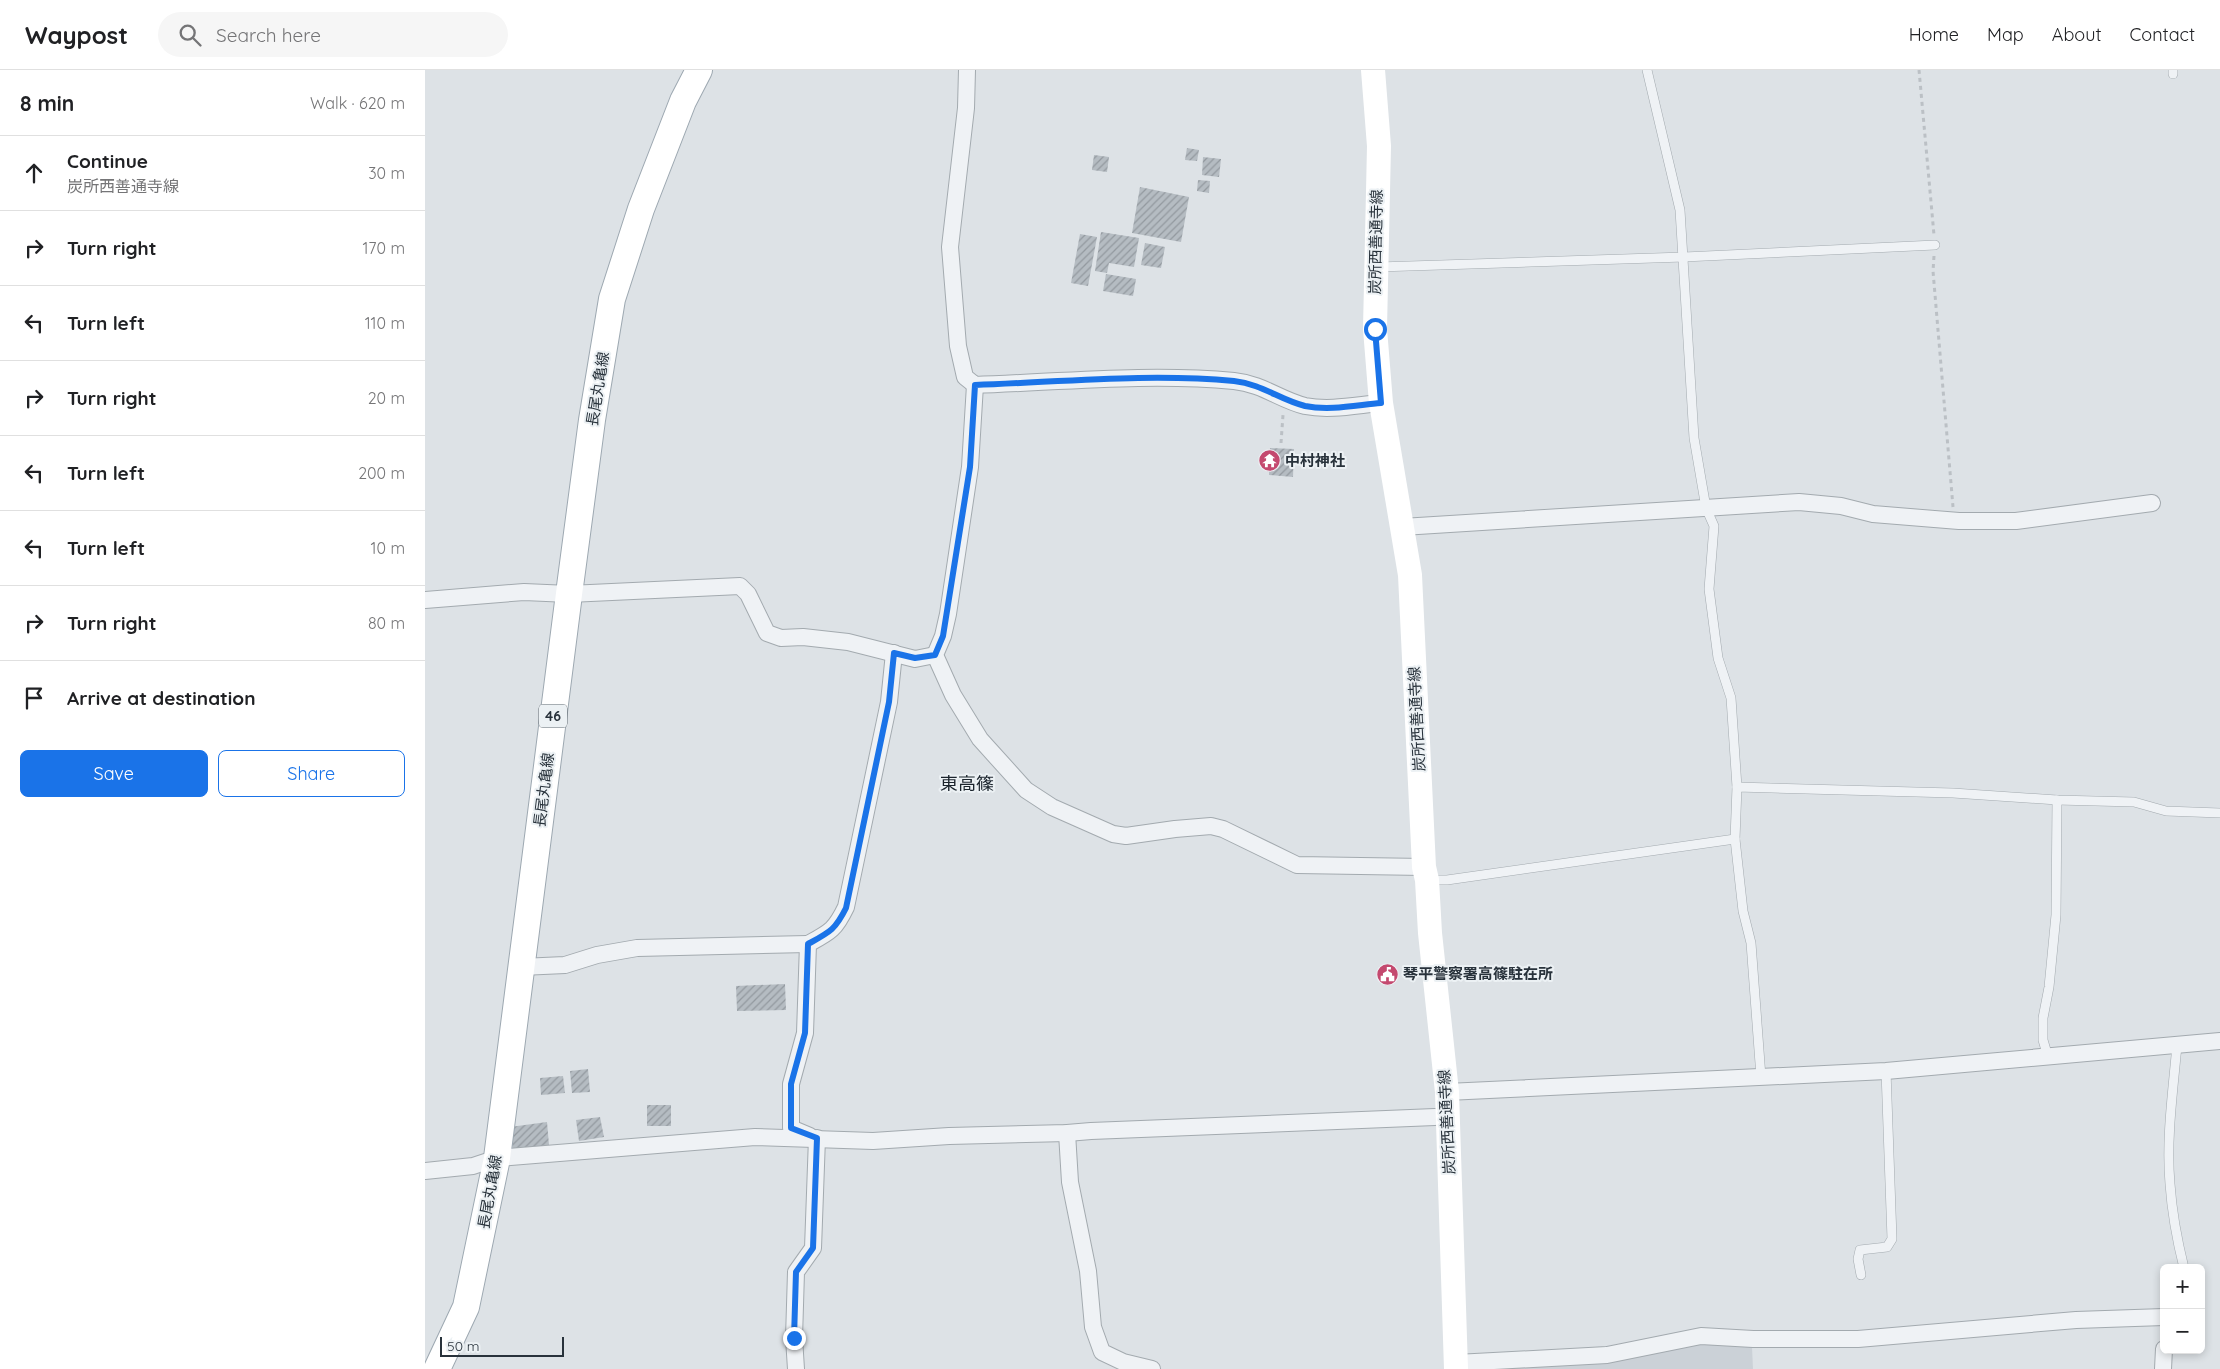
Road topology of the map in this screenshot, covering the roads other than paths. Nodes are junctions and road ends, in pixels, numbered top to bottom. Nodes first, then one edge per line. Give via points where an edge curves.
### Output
1 (699, 70) edge
2 (967, 70) edge
3 (1373, 70) edge
4 (1647, 70) edge
5 (1935, 245) road end
6 (1684, 257) junction
7 (1375, 267) junction
8 (975, 385) junction
9 (1381, 403) junction
10 (2152, 503) dead end
11 (1706, 508) junction
12 (1402, 527) junction
13 (569, 594) junction
14 (425, 600) edge
15 (894, 653) junction
16 (935, 655) junction
17 (1737, 787) junction
18 (2057, 800) junction
19 (2220, 813) edge
20 (1735, 839) junction
21 (1426, 874) junction
22 (808, 944) junction
23 (521, 967) junction
24 (2220, 1041) edge
25 (2177, 1045) junction
26 (2047, 1057) junction
27 (1885, 1071) junction
28 (1761, 1076) junction
29 (1447, 1092) junction
30 (1435, 1117) dead end
31 (1067, 1133) junction
32 (817, 1138) junction
33 (497, 1158) junction
34 (425, 1171) edge
35 (2183, 1264) edge
36 (1861, 1276) dead end
37 (2160, 1317) edge
38 (2164, 1354) edge
39 (1456, 1366) edge
40 (437, 1369) edge
41 (796, 1369) edge
42 (1152, 1369) edge
43 (2163, 1369) edge

1 - 13 main road, 長尾丸亀線 / 46 via 641,209 612,299
2 - 8 street via 966,108 950,247 958,346 965,376
3 - 7 main road, 炭所西善通寺線 via 1379,146
4 - 6 lane via 1680,210
5 - 6 lane
6 - 7 lane
6 - 11 lane via 1694,438
7 - 9 main road, 炭所西善通寺線 via 1375,329
8 - 9 street via 1126,378 1208,379 1261,386 1306,406 1331,408
8 - 16 street via 970,467 948,614
9 - 12 main road, 炭所西善通寺線
10 - 11 street via 2007,521 1959,521 1873,514 1841,506 1799,502
11 - 12 street
11 - 17 lane via 1714,526 1709,589 1718,658 1731,698
12 - 21 main road, 炭所西善通寺線 via 1411,584
13 - 14 street via 524,592
13 - 15 street via 740,586 748,594 767,633 781,638 848,642
13 - 23 main road, 長尾丸亀線 / 46
15 - 16 street via 915,658
15 - 22 street via 889,702 846,908 831,932
16 - 21 street via 953,695 980,740 1026,790 1052,807 1113,834 1126,836 1211,826 1297,865
17 - 18 lane via 1953,793
17 - 20 lane
18 - 19 lane via 2134,802 2166,812
18 - 26 lane via 2056,915 2043,1018
20 - 21 lane via 1447,880
20 - 28 lane via 1743,911 1751,943
21 - 29 main road, 炭所西善通寺線
22 - 23 street via 637,948 565,965
22 - 32 street via 805,1033 791,1084 791,1128
23 - 33 main road, 長尾丸亀線 / 46
24 - 25 street
25 - 26 street
25 - 35 lane via 2169,1182 2174,1227
26 - 27 street
27 - 28 street
27 - 36 lane via 1892,1239 1887,1247 1860,1250
28 - 29 street
29 - 39 main road, 炭所西善通寺線
30 - 31 street
31 - 32 street via 873,1141
31 - 42 street via 1070,1182 1089,1271 1093,1327 1099,1344 1102,1352 1123,1362
32 - 33 street via 755,1138
32 - 41 street via 813,1248 796,1272
33 - 34 street via 473,1166
33 - 40 main road, 長尾丸亀線 / 46 via 466,1306
37 - 39 street via 2076,1320 1857,1339 1701,1336 1607,1355
38 - 43 street

